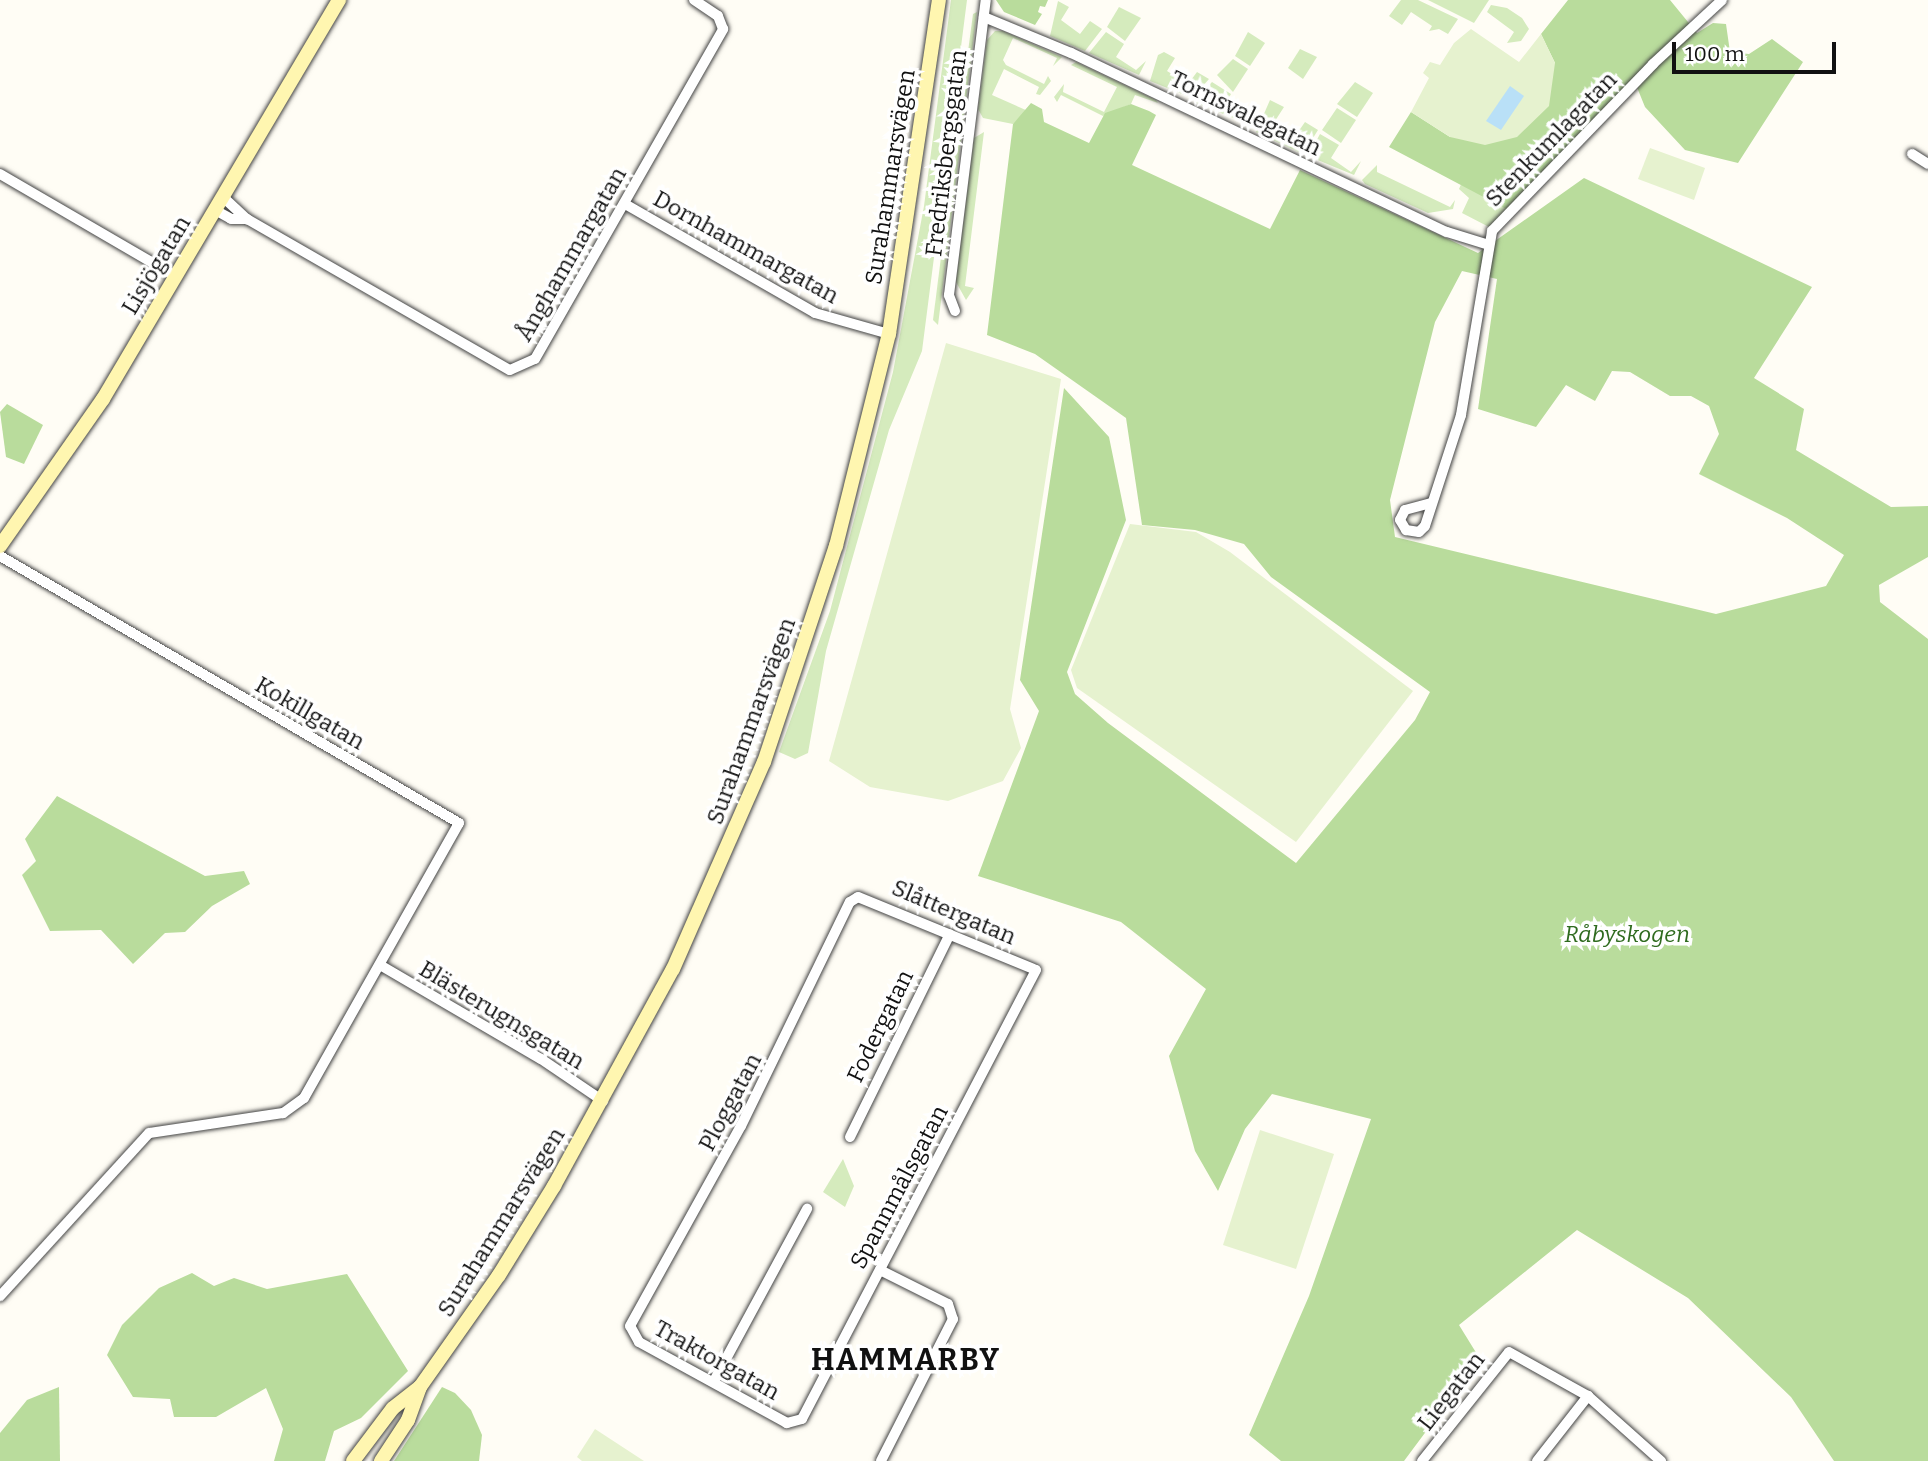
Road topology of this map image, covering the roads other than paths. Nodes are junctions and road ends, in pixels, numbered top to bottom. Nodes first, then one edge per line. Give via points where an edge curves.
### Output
1 (339, 0) edge
2 (694, 0) edge
3 (939, 0) edge
4 (986, 0) edge
5 (1722, 0) edge
6 (984, 17) junction
7 (1912, 154) dead end
8 (1928, 164) edge
9 (0, 173) edge
10 (219, 203) junction
11 (625, 204) junction
12 (1489, 245) junction
13 (175, 276) junction
14 (954, 311) dead end
15 (889, 334) junction
16 (1431, 503) dead end
17 (0, 546) edge
18 (0, 556) edge
19 (858, 897) joint
20 (950, 934) junction
21 (380, 965) junction
22 (1033, 969) joint
23 (603, 1101) junction
24 (850, 1137) dead end
25 (807, 1209) dead end
26 (880, 1270) junction
27 (0, 1296) edge
28 (631, 1323) joint
29 (714, 1381) junction
30 (420, 1387) junction
31 (1588, 1396) junction
32 (794, 1423) joint
33 (1657, 1460) edge
34 (353, 1461) edge
35 (381, 1461) edge
36 (881, 1461) edge
37 (1422, 1461) edge
38 (1536, 1461) edge

1 - 10 main road, Lisjögatan
2 - 11 street, Ånghammargatan via 718,16 723,29
3 - 15 main road, Surahammarsvägen
4 - 6 street, Fredriksbergsgatan
5 - 12 street, Stenkumlagatan via 1653,64 1492,231
6 - 12 street, Tornsvalegatan via 1071,53 1447,232
6 - 14 street, Fredriksbergsgatan via 949,295
7 - 8 street
9 - 13 street
10 - 11 street, Ånghammargatan via 510,370 535,359
10 - 13 main road, Lisjögatan
11 - 15 street, Dornhammargatan via 815,313
12 - 16 street, Stenkumlagatan via 1461,415
13 - 17 main road, Lisjögatan via 103,399
15 - 23 main road, Surahammarsvägen via 836,546 769,750 673,970
18 - 21 street, Kokillgatan via 459,823
19 - 20 street, Slåttergatan
19 - 28 street, Ploggatan via 850,902 741,1126
20 - 22 street, Slåttergatan
20 - 24 street, Fodergatan
21 - 23 street, Blästerugnsgatan via 541,1059
21 - 27 street via 304,1098 292,1110 149,1133
22 - 26 street, Spannmålsgatan
23 - 30 main road, Surahammarsvägen via 499,1275
25 - 29 street
26 - 32 street, Spannmålsgatan via 802,1419
26 - 36 street via 948,1304 953,1319
28 - 29 street, Traktorgatan via 639,1342
29 - 32 street, Traktorgatan
30 - 34 main road, Surahammarsvägen via 393,1408
30 - 35 main road, Surahammarsvägen via 408,1420
31 - 33 street, Liegatan
31 - 37 street, Liegatan via 1508,1352
31 - 38 street

